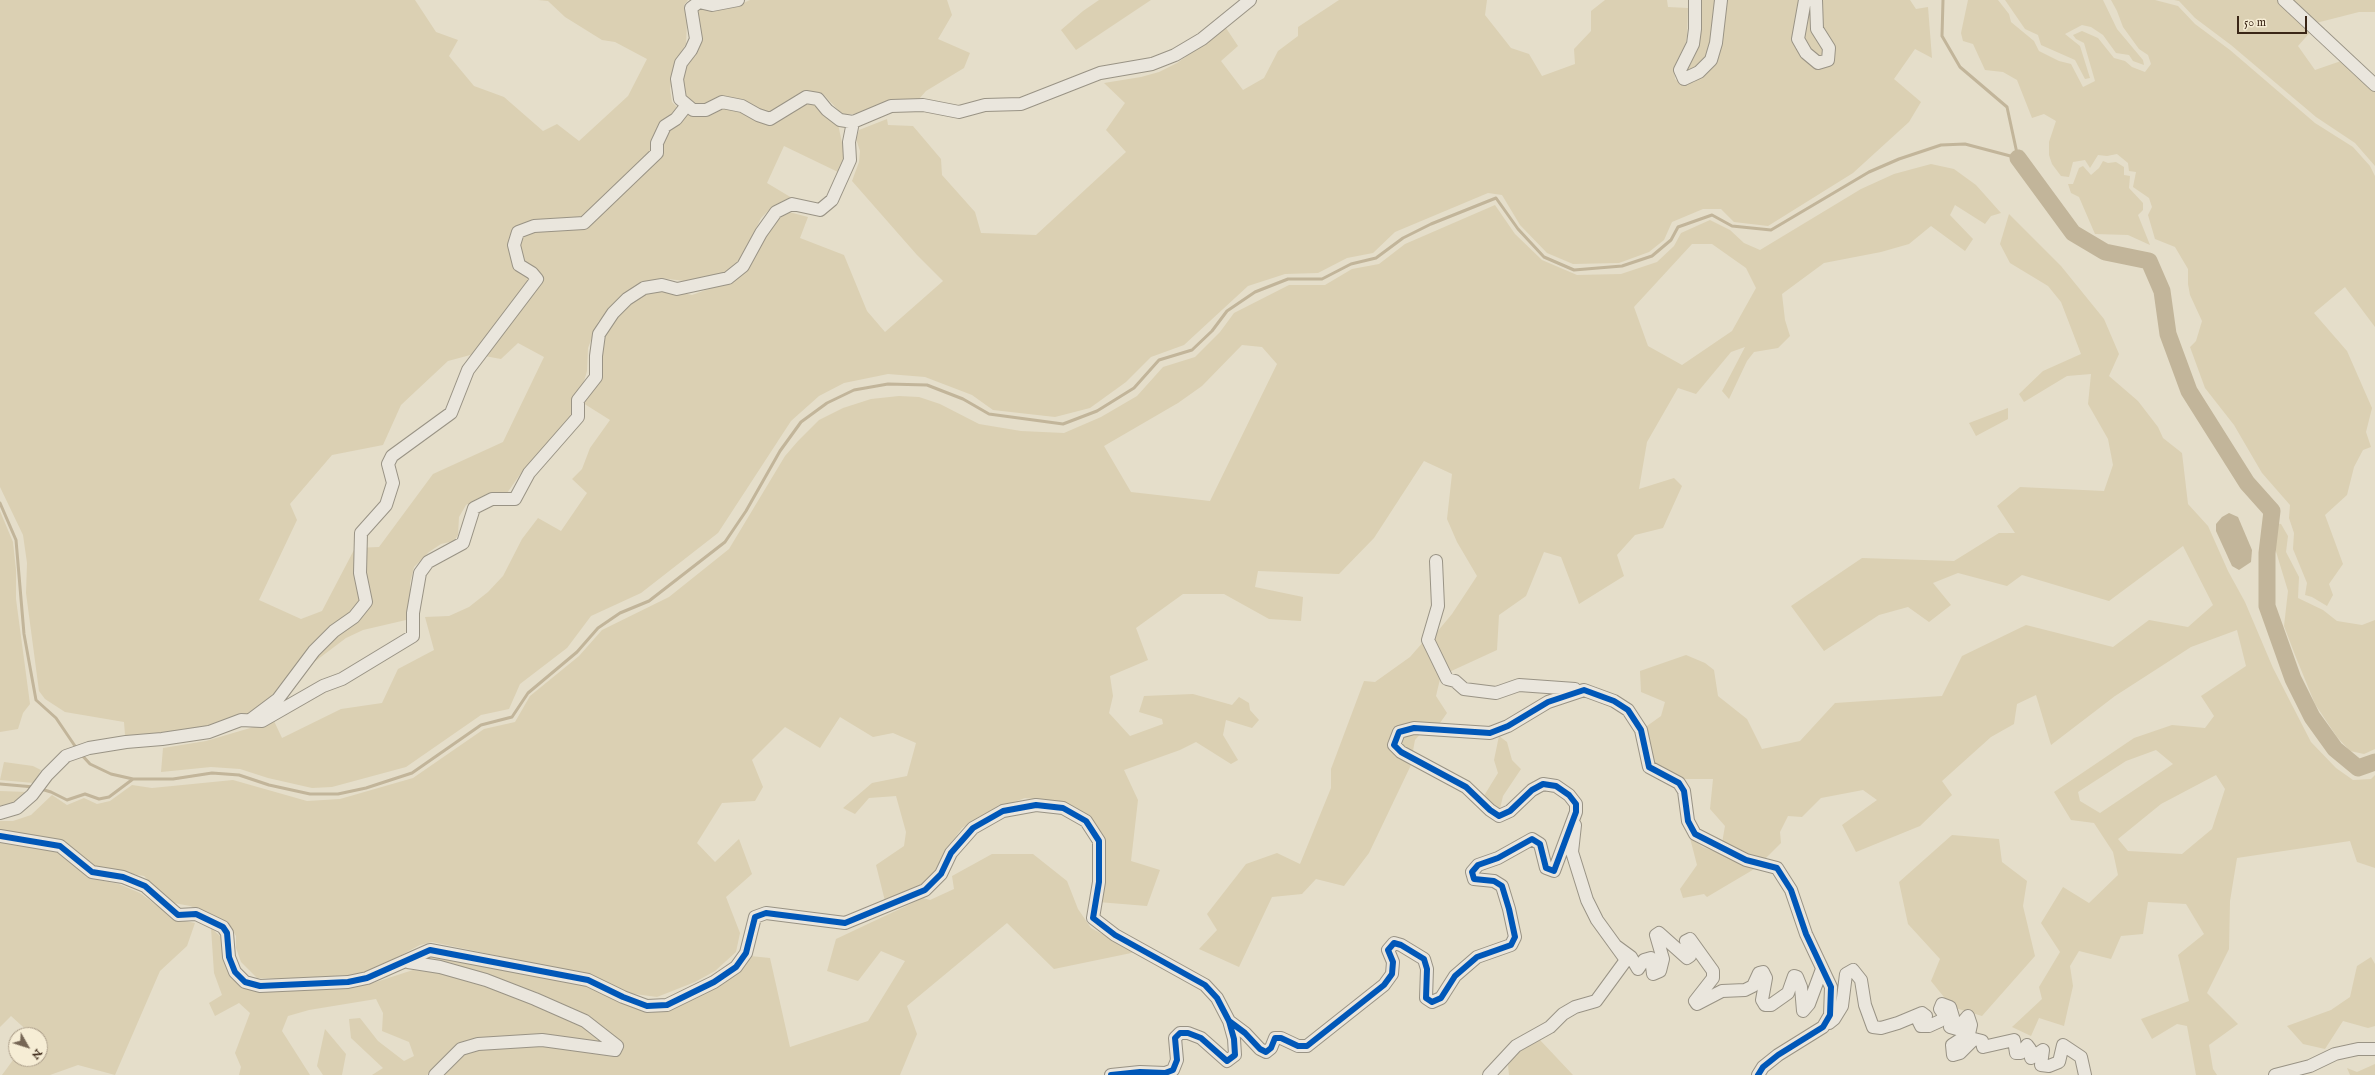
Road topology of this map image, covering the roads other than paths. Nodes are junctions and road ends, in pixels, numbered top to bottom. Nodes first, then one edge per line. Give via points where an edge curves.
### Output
1 (738, 0) edge
2 (1250, 0) edge
3 (1695, 0) edge
4 (1721, 0) edge
5 (1805, 0) edge
6 (1816, 0) edge
7 (2284, 0) edge
8 (2375, 85) edge
9 (687, 105) junction
10 (853, 122) junction
11 (1436, 561) dead end
12 (1584, 690) junction
13 (250, 720) junction
14 (1576, 812) junction
15 (0, 813) edge
16 (0, 836) edge
17 (1616, 946) junction
18 (408, 962) junction
19 (1822, 970) junction
20 (1229, 1021) junction
21 (1822, 1027) junction
22 (2375, 1050) edge
23 (435, 1075) edge
24 (1110, 1075) edge
25 (1489, 1075) edge
26 (1758, 1075) edge
27 (2085, 1075) edge
28 (2275, 1075) edge

1 - 9 street via 712,5 699,2 691,8 696,39 681,63 677,79 680,99
2 - 10 street via 1202,39 1175,55 1152,64 1100,73 1021,104 985,105 959,112 923,105 891,106
3 - 4 street via 1693,44 1680,70 1684,79 1699,72 1711,60
5 - 6 street via 1798,39 1806,53 1818,63 1828,60 1829,48 1817,29
7 - 8 street
9 - 10 street via 693,110 706,110 722,102 742,106 758,116 770,119 806,97 818,99 840,120
9 - 13 street via 676,119 665,126 657,143 657,153 584,223 534,226 518,232 514,245 519,265 537,279 468,370 450,413 392,456 388,464 393,483 386,505 361,533 360,573 366,602 354,617 334,631 314,651 278,699
10 - 13 street via 849,142 850,160 832,200 820,210 792,204 776,212 743,266 728,278 677,289 662,285 644,288 627,299 613,313 599,334 596,377 578,400 578,417 529,474 515,499 492,499 474,508 463,543 428,562 420,573 412,636 342,679 323,686 275,715 262,721
11 - 12 street via 1438,606 1428,640 1447,679 1455,681 1464,689 1496,693 1518,685
12 - 14 street via 1548,702 1508,726 1490,733 1414,728 1399,732 1394,745 1402,752 1466,787 1499,816 1510,811 1532,790 1543,784 1556,786 1569,795 1576,804
12 - 19 street via 1614,701 1628,710 1641,730 1649,767 1679,784 1684,791 1688,821 1695,834 1746,860 1778,868 1790,890
13 - 15 street via 241,720 209,732 89,748 66,756 47,775 32,796 17,808
14 - 17 street via 1572,852 1579,878 1597,920
14 - 20 street via 1554,871 1546,868 1540,844 1532,839 1498,858 1478,865 1472,872 1474,880 1494,881 1502,886 1515,937 1511,945 1477,957 1455,976 1441,998 1432,1002 1426,998 1427,969 1424,959 1401,945 1394,944 1388,950 1393,962 1392,974 1384,985 1307,1046 1298,1046 1275,1038 1271,1048 1266,1052
16 - 18 street via 60,846 92,872 123,877 145,886 178,915 196,914 223,927 227,933 229,957 235,972 246,982 260,986 348,982 367,978
17 - 19 street via 1631,957 1638,969 1644,960 1651,958 1653,974 1660,971 1663,959 1656,935 1659,933 1687,958 1690,956 1686,941 1690,939 1713,971 1713,978 1695,1001 1697,1004 1722,991 1745,990 1753,986 1759,973 1763,972 1766,978 1762,1000 1765,1005 1771,1005 1788,992 1794,976 1801,987 1803,1011 1809,1004
17 - 25 street via 1626,960 1596,1001 1575,1007 1563,1014 1550,1027 1516,1046
18 - 20 street via 430,950 588,980 647,1006 667,1005 714,982 736,967 746,953 755,917 766,913 845,923 925,890 941,874 951,853 973,828 1003,811 1036,805 1063,808 1086,821 1099,841 1099,882 1093,918 1115,935 1205,985 1217,998
18 - 23 street via 440,967 486,980 535,999 585,1021 617,1046 615,1050 542,1040 478,1044 461,1049
19 - 21 street via 1831,987 1830,1015
20 - 24 street via 1235,1055 1228,1061 1201,1038 1180,1033 1175,1038 1177,1060 1173,1070 1165,1073
21 - 26 street via 1778,1055 1763,1067
21 - 27 street via 1834,1020 1842,1006 1846,974 1853,970 1860,980 1865,1005 1874,1027 1881,1028 1922,1013 1926,1016 1918,1022 1921,1026 1929,1026 1945,1016 1940,1009 1942,1004 1950,1007 1950,1027 1956,1029 1968,1016 1971,1025 1969,1034 1952,1045 1953,1055 1960,1053 1974,1039 1982,1041 1983,1047 2014,1040 2016,1053 2021,1053 2027,1045 2031,1058 2043,1050 2041,1065 2049,1066 2059,1062 2063,1045 2081,1057
22 - 28 street via 2358,1049 2335,1054 2310,1066

